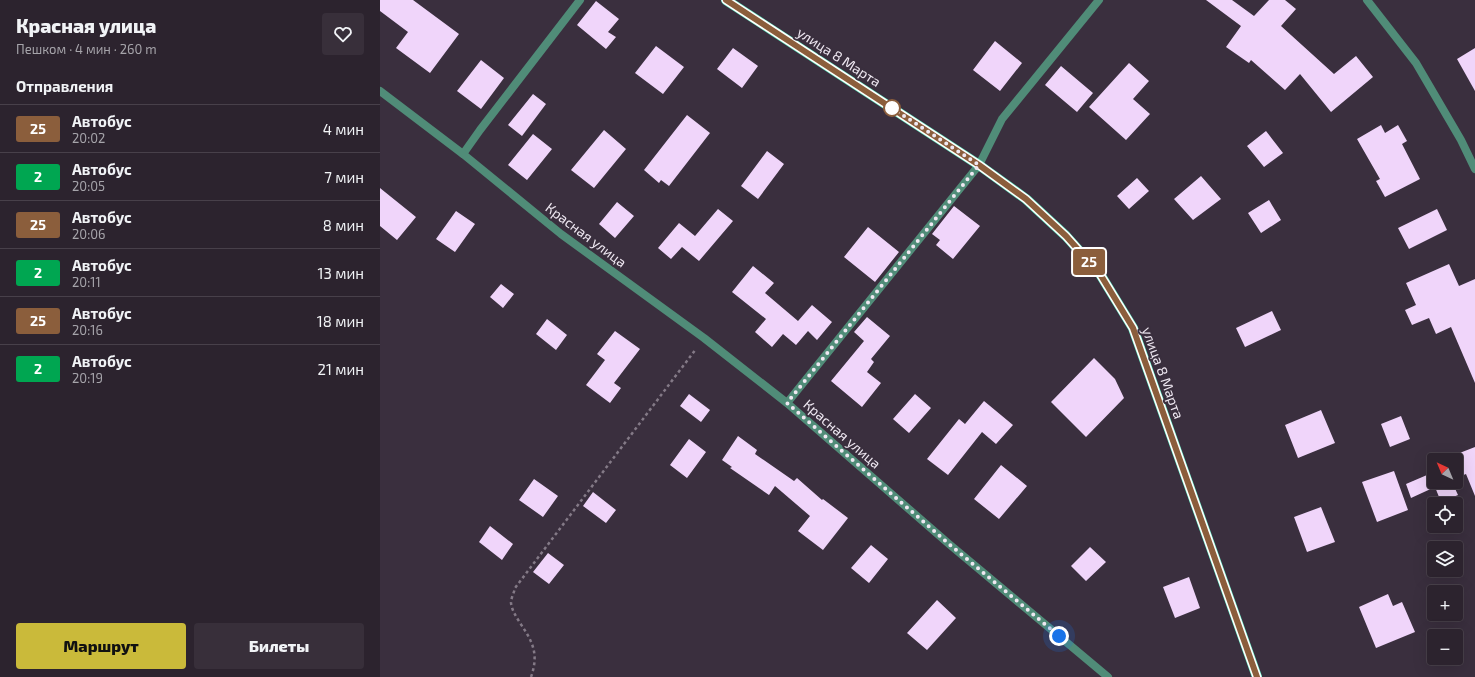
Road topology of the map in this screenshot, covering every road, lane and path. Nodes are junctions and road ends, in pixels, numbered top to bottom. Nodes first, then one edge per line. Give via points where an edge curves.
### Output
1 (580, 0) edge
2 (726, 0) edge
3 (1098, 0) edge
4 (1367, 0) edge
5 (380, 91) edge
6 (463, 154) junction
7 (979, 165) junction
8 (1475, 169) edge
9 (704, 338) junction
10 (787, 403) junction
11 (531, 677) edge
12 (1108, 677) edge
13 (1256, 677) edge

1 - 6 street
2 - 7 main road, улица 8 Марта
3 - 7 street via 1002,119
4 - 8 street via 1416,63
5 - 6 street, Красная улица
6 - 9 street, Красная улица via 562,234
7 - 10 street
7 - 13 main road, улица 8 Марта via 1026,199 1066,236 1100,274 1133,328
9 - 10 street, Красная улица
9 - 11 path via 515,588 511,603 514,614 528,635 536,654
10 - 12 street, Красная улица via 949,544

